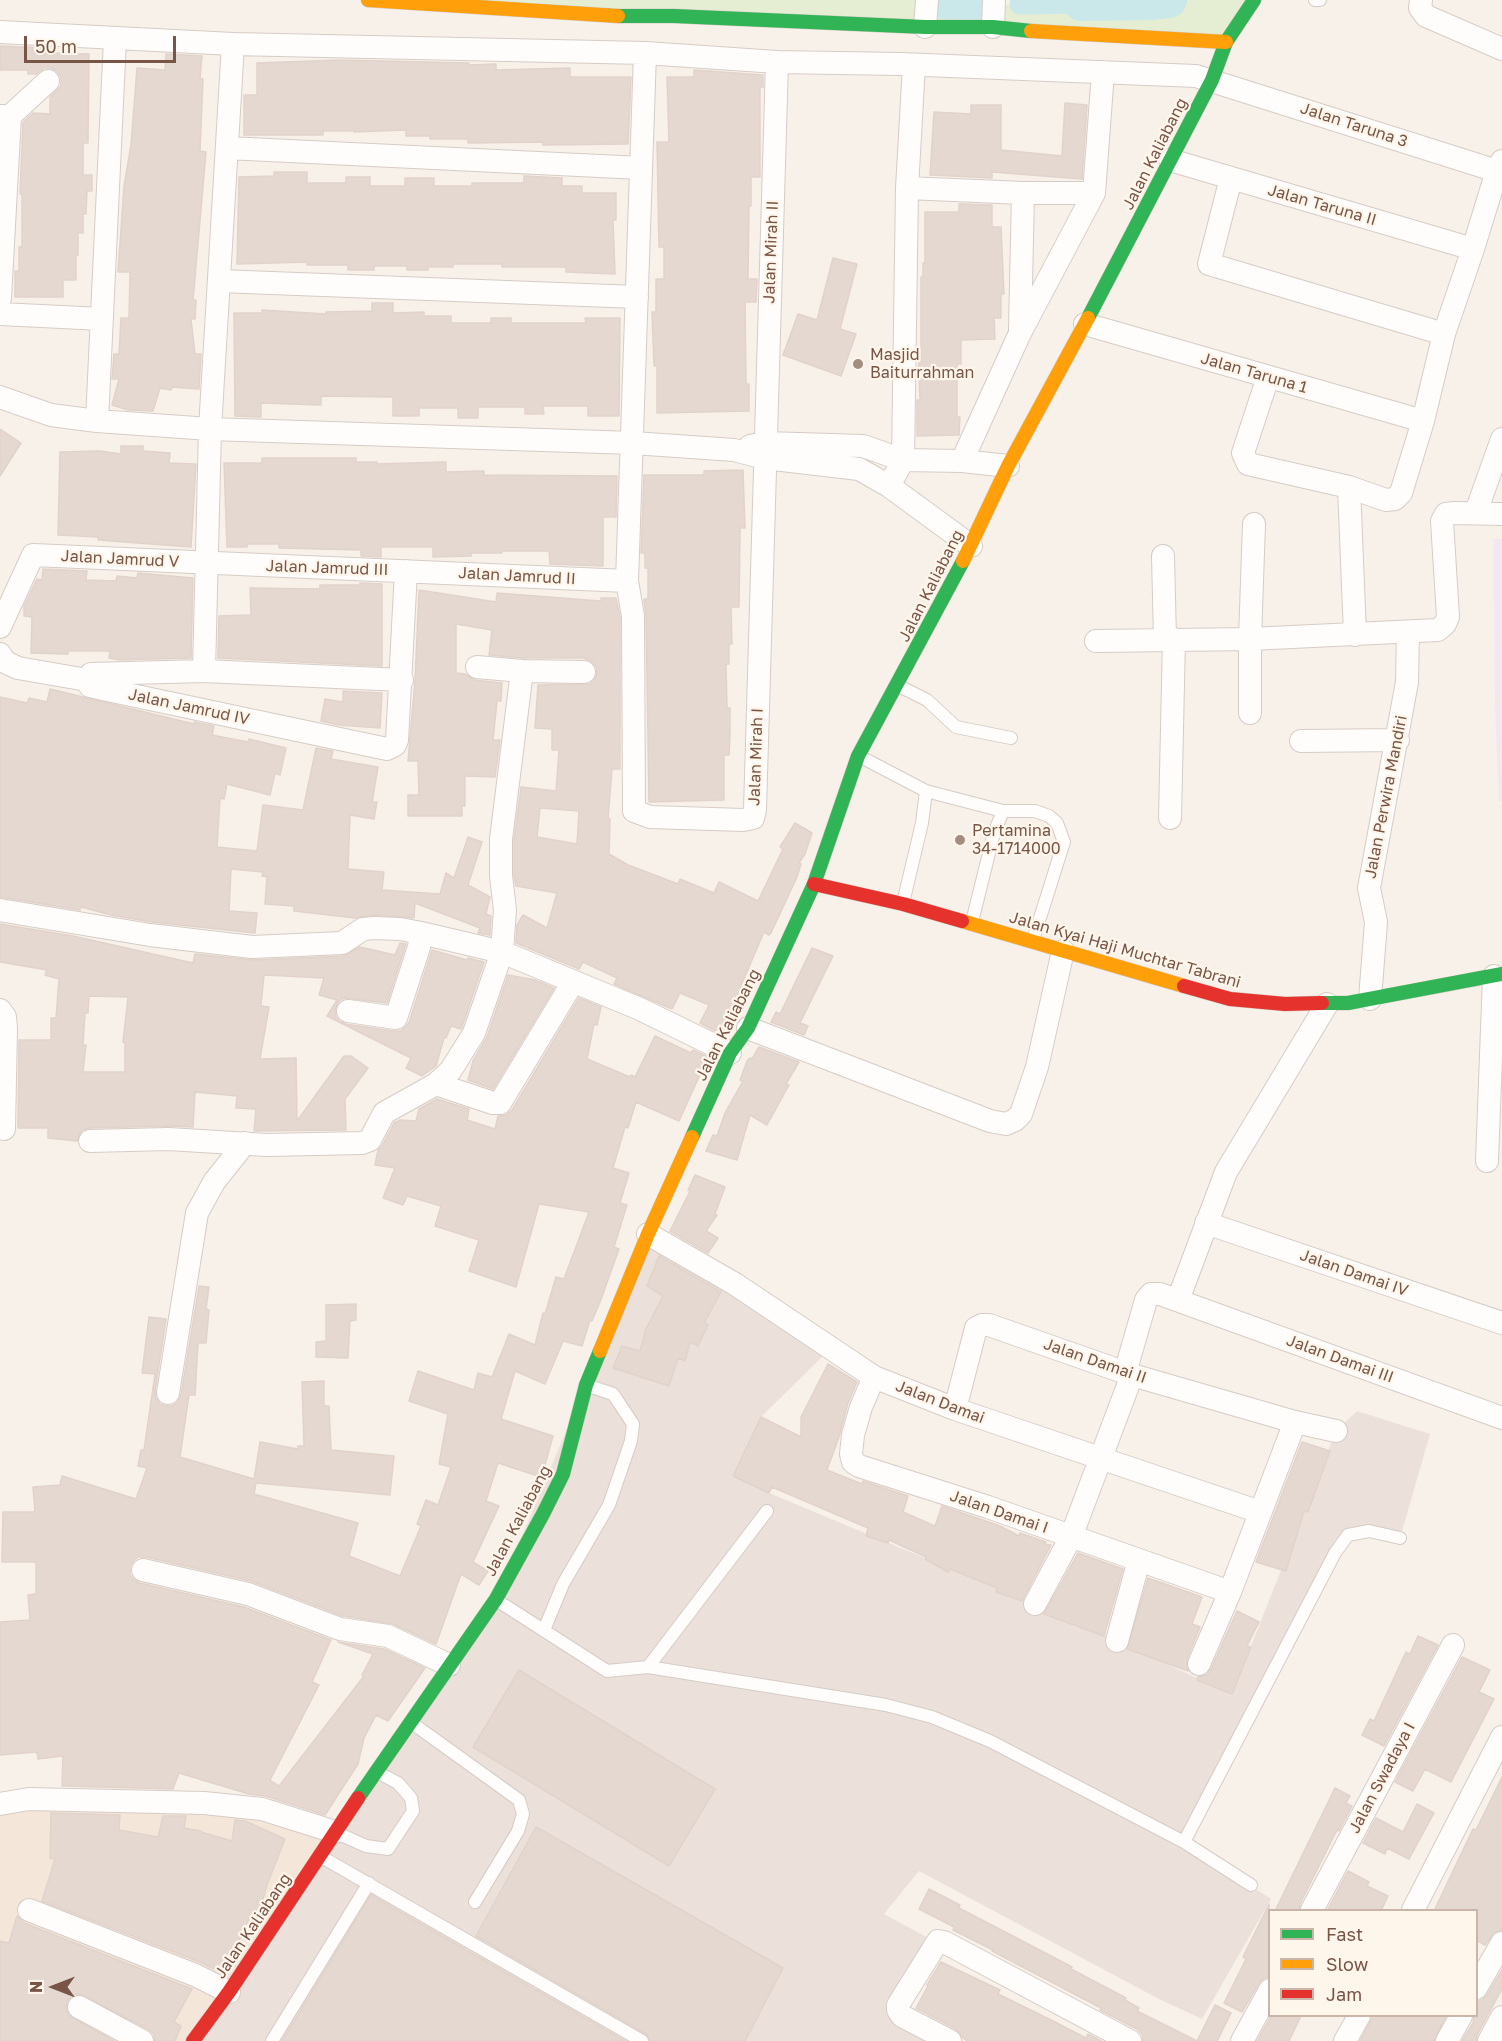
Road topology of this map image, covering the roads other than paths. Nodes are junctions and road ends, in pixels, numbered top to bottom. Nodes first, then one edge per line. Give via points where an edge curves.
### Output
1 (368, 0) edge
2 (1254, 0) edge
3 (1315, 0) edge
4 (1320, 0) edge
5 (1422, 0) edge
6 (673, 8) edge
7 (993, 14) edge
8 (926, 15) edge
9 (0, 32) edge
10 (115, 39) junction
11 (1226, 42) junction
12 (233, 44) junction
13 (1502, 49) edge
14 (645, 53) junction
15 (777, 62) junction
16 (914, 65) junction
17 (1103, 72) junction
18 (1212, 80) junction
19 (48, 81) dead end
20 (5, 116) edge
21 (227, 148) junction
22 (1170, 160) junction
23 (1499, 166) edge
24 (642, 168) junction
25 (1231, 178) junction
26 (907, 188) junction
27 (1023, 193) junction
28 (1094, 193) junction
29 (3, 211) edge
30 (1473, 249) junction
31 (219, 281) junction
32 (638, 297) junction
33 (0, 298) edge
34 (0, 314) edge
35 (102, 319) junction
36 (1085, 324) junction
37 (1020, 333) junction
38 (1444, 334) junction
39 (1269, 377) junction
40 (0, 397) edge
41 (97, 421) junction
42 (1424, 421) junction
43 (210, 429) junction
44 (1502, 439) edge
45 (633, 443) junction
46 (765, 451) junction
47 (903, 460) junction
48 (962, 461) junction
49 (1008, 466) junction
50 (889, 486) junction
51 (1349, 488) junction
52 (1476, 512) junction
53 (1502, 514) edge
54 (1254, 524) dead end
55 (971, 546) junction
56 (1164, 556) dead end
57 (207, 564) junction
58 (406, 571) junction
59 (627, 582) junction
60 (0, 627) edge
61 (1408, 632) junction
62 (1355, 634) junction
63 (1170, 639) junction
64 (1250, 639) junction
65 (1096, 641) dead end
66 (0, 654) edge
67 (477, 667) dead end
68 (204, 671) junction
69 (522, 671) junction
70 (584, 672) dead end
71 (87, 680) junction
72 (402, 680) junction
73 (897, 686) junction
74 (1250, 713) dead end
75 (1011, 738) dead end
76 (1398, 740) junction
77 (1301, 741) dead end
78 (387, 749) joint
79 (858, 756) junction
80 (926, 791) junction
81 (1003, 811) junction
82 (1170, 818) dead end
83 (814, 884) junction
84 (903, 904) junction
85 (0, 910) edge
86 (971, 924) junction
87 (421, 933) junction
88 (1033, 941) junction
89 (1063, 951) junction
90 (502, 952) junction
91 (1498, 975) edge
92 (573, 982) junction
93 (1371, 999) junction
94 (1327, 1004) junction
95 (0, 1010) edge
96 (348, 1011) dead end
97 (748, 1028) junction
98 (730, 1053) junction
99 (435, 1084) junction
100 (4, 1129) dead end
101 (90, 1142) dead end
102 (245, 1143) junction
103 (1487, 1161) dead end
104 (1206, 1223) junction
105 (648, 1234) junction
106 (1178, 1300) junction
107 (1502, 1323) edge
108 (1128, 1374) junction
109 (874, 1377) junction
110 (586, 1385) junction
111 (168, 1393) dead end
112 (956, 1409) junction
113 (1502, 1418) edge
114 (1295, 1422) junction
115 (1336, 1431) dead end
116 (1101, 1458) junction
117 (767, 1511) dead end
118 (1260, 1512) junction
119 (1071, 1537) junction
120 (1400, 1538) dead end
121 (1139, 1560) junction
122 (143, 1570) dead end
123 (1230, 1592) junction
124 (496, 1599) junction
125 (1035, 1604) dead end
126 (544, 1630) junction
127 (1117, 1641) dead end
128 (1453, 1645) dead end
129 (1199, 1664) dead end
130 (449, 1665) junction
131 (648, 1667) junction
132 (411, 1722) junction
133 (1502, 1737) edge
134 (376, 1771) junction
135 (0, 1804) edge
136 (334, 1832) junction
137 (1184, 1842) junction
138 (320, 1856) junction
139 (369, 1883) junction
140 (1251, 1885) dead end
141 (475, 1902) dead end
142 (1313, 1909) edge
143 (1414, 1909) edge
144 (29, 1910) dead end
145 (1502, 1943) edge
146 (1478, 1985) edge
147 (229, 1992) junction
148 (1268, 1992) edge
149 (79, 2007) dead end
150 (1358, 2017) edge
151 (1460, 2017) edge
152 (1502, 2017) edge
153 (142, 2041) edge
154 (193, 2041) edge
155 (272, 2041) edge
156 (642, 2041) edge
157 (950, 2041) edge
158 (1130, 2041) edge
159 (1242, 2041) edge
160 (1345, 2041) edge
161 (1447, 2041) edge
162 (1489, 2041) edge

1 - 6 main road via 599,16
2 - 11 main road, Jalan Kaliabang
3 - 4 lane
5 - 13 street via 1420,8 1426,16
6 - 8 main road
7 - 8 main road
7 - 11 main road via 1036,32
9 - 10 street, Jalan Taruna 3
10 - 12 street, Jalan Taruna 3
10 - 35 street
11 - 18 main road, Jalan Kaliabang
12 - 14 street, Jalan Taruna 3
12 - 21 street
14 - 15 street, Jalan Taruna 3
14 - 24 street, Jalan Mirah I
15 - 16 street, Jalan Taruna 3
15 - 46 street, Jalan Mirah II
16 - 17 street, Jalan Taruna 3
16 - 26 street
17 - 18 street, Jalan Taruna 3
17 - 28 street
18 - 22 main road, Jalan Kaliabang
18 - 23 street, Jalan Taruna 3
19 - 20 street
20 - 29 street
21 - 24 street
21 - 31 street
22 - 25 street, Jalan Taruna II
22 - 36 main road, Jalan Kaliabang
23 - 30 street
24 - 32 street, Jalan Mirah I
25 - 30 street, Jalan Taruna II
25 - 38 street via 1209,264
26 - 27 street
26 - 47 street
27 - 28 street
27 - 37 street
28 - 37 street
29 - 33 street
30 - 38 street
31 - 32 street
31 - 43 street
32 - 45 street, Jalan Mirah I
34 - 35 street
35 - 41 street
36 - 39 street, Jalan Taruna 1
36 - 49 main road, Jalan Kaliabang
37 - 48 street
38 - 42 street
39 - 42 street, Jalan Taruna 1
39 - 51 street via 1243,453 1245,460 1248,464
40 - 41 street via 51,415
41 - 43 street
42 - 51 street via 1401,492 1395,499 1386,500
43 - 45 street
43 - 57 street
44 - 52 street
45 - 46 street
45 - 59 street, Jalan Mirah I
46 - 47 street via 863,446
46 - 50 street via 859,469
46 - 59 street, Jalan Mirah I via 753,818 650,817 634,812 633,616
47 - 48 street
47 - 50 street
48 - 49 street
49 - 55 main road, Jalan Kaliabang
50 - 55 street
51 - 62 street
52 - 53 street
52 - 61 street via 1446,514 1442,521 1448,617 1445,624 1438,630
54 - 64 street
55 - 73 main road, Jalan Kaliabang
56 - 63 street
57 - 58 street, Jalan Jamrud III
57 - 60 street, Jalan Jamrud V via 33,555
57 - 68 street
58 - 59 street, Jalan Jamrud II
58 - 72 street, Jalan Jamrud III
61 - 62 street
61 - 76 street, Jalan Perwira Mandiri via 1407,682
62 - 64 street
63 - 64 street
63 - 65 street
63 - 82 street
64 - 74 street
66 - 71 street, Jalan Jamrud IV via 5,662 18,668
67 - 69 street
68 - 71 street via 91,674
68 - 72 street
69 - 70 street
69 - 90 street via 501,839 505,910
71 - 78 street, Jalan Jamrud IV via 90,686 103,689
72 - 78 street, Jalan Jamrud III via 397,740
73 - 75 lane via 927,700 956,727
73 - 79 main road, Jalan Kaliabang
76 - 77 street
76 - 93 street, Jalan Perwira Mandiri via 1369,888 1376,922
79 - 80 lane
79 - 83 main road, Jalan Kaliabang
80 - 81 lane
80 - 84 lane
81 - 86 lane
81 - 88 lane via 1035,811 1049,816 1062,833 1064,842
83 - 84 main road, Jalan Kyai Haji Muchtar Tabrani
83 - 97 main road, Jalan Kaliabang
84 - 86 main road, Jalan Kyai Haji Muchtar Tabrani
85 - 87 street via 252,947 342,943 363,929 374,928
86 - 88 main road, Jalan Kyai Haji Muchtar Tabrani
87 - 90 street
87 - 96 street via 396,1018
88 - 89 main road, Jalan Kyai Haji Muchtar Tabrani
89 - 94 main road, Jalan Kyai Haji Muchtar Tabrani via 1230,999
89 - 97 street via 1037,1067 1021,1114 1006,1124
90 - 92 street
90 - 99 street via 471,1041 451,1070
91 - 93 main road, Jalan Kyai Haji Muchtar Tabrani
91 - 103 street
92 - 98 street via 640,1009
92 - 99 street via 500,1102
93 - 94 main road, Jalan Kyai Haji Muchtar Tabrani
94 - 104 street via 1223,1179
95 - 100 street via 6,1028
97 - 98 main road, Jalan Kaliabang
98 - 105 main road, Jalan Kaliabang
99 - 102 street via 384,1113 370,1140 362,1143
101 - 102 street via 168,1139
102 - 111 street via 214,1182 197,1213
104 - 106 street
104 - 107 street, Jalan Damai IV
105 - 109 street, Jalan Damai via 735,1284
105 - 110 main road, Jalan Kaliabang
106 - 108 street, Jalan Damai III via 1151,1294 1146,1300
106 - 113 street, Jalan Damai III
108 - 112 street, Jalan Damai II via 982,1325 976,1328
108 - 114 street, Jalan Damai II
108 - 116 street
109 - 112 street, Jalan Damai
109 - 119 street, Jalan Damai I via 853,1435 853,1462
110 - 124 main road, Jalan Kaliabang via 563,1474
110 - 126 lane via 613,1394 633,1424 631,1441 609,1505 563,1584
112 - 116 street, Jalan Damai
114 - 115 street, Jalan Damai II
114 - 118 street
116 - 118 street, Jalan Damai
116 - 119 street
117 - 131 lane
118 - 123 street
119 - 121 street, Jalan Damai I
119 - 125 street
120 - 137 lane via 1369,1531 1348,1535 1335,1553
121 - 123 street, Jalan Damai I
121 - 127 street
122 - 130 street via 248,1594 340,1629 388,1636
123 - 129 street
124 - 126 lane
124 - 130 main road, Jalan Kaliabang
126 - 131 lane via 607,1671
128 - 142 street, Jalan Swadaya I
130 - 132 main road, Jalan Kaliabang
131 - 137 lane via 886,1704 932,1717 990,1741
132 - 134 main road, Jalan Kaliabang
132 - 141 lane via 519,1800 523,1814 518,1831
133 - 143 street
134 - 136 main road, Jalan Kaliabang
134 - 136 lane via 398,1783 411,1797 413,1811 388,1849 366,1846
135 - 136 street via 29,1799 204,1803 262,1809
136 - 138 main road, Jalan Kaliabang
137 - 140 lane
138 - 139 lane
138 - 147 main road, Jalan Kaliabang
139 - 155 lane
139 - 156 lane
144 - 147 street via 184,1970
145 - 146 street
147 - 154 main road, Jalan Kaliabang
148 - 159 street
149 - 153 street
150 - 160 street
151 - 161 street
152 - 162 street
157 - 158 street via 902,2016 898,2010 938,1941

